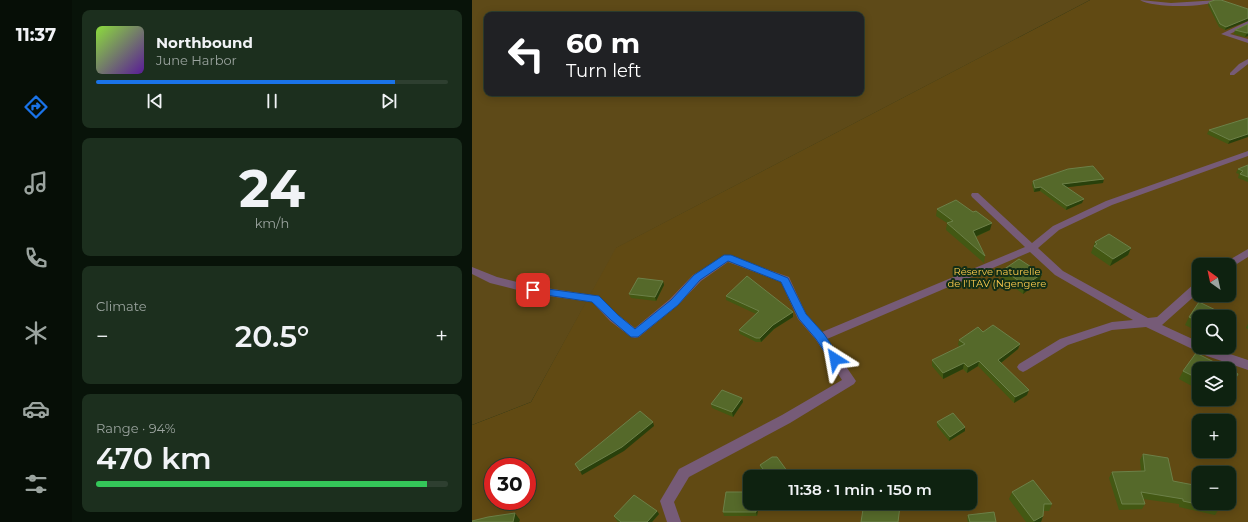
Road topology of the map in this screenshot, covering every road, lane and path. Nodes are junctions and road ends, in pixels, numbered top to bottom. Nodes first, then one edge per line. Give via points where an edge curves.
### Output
1 (1143, 0) edge
2 (1216, 0) edge
3 (1248, 24) edge
4 (1248, 41) edge
5 (1248, 61) edge
6 (1232, 74) dead end
7 (1248, 153) edge
8 (975, 195) dead end
9 (1033, 247) junction
10 (1248, 252) edge
11 (1236, 260) edge
12 (472, 270) edge
13 (1192, 292) edge
14 (1146, 322) junction
15 (820, 336) junction
16 (1248, 365) edge
17 (1023, 368) dead end
18 (674, 522) edge

1 - 2 street via 1175,6
3 - 4 street via 1224,34
5 - 6 street
7 - 9 street via 1109,203 1056,228
8 - 9 street
9 - 14 street via 1059,273
9 - 15 street
10 - 11 street
12 - 15 street via 494,280 533,290 595,299 635,334 674,302 697,278 727,258 785,280 802,316
13 - 14 street via 1160,320
14 - 16 street via 1211,353
14 - 17 street via 1112,326 1064,342
15 - 18 street via 850,381 786,419 684,473 667,500

